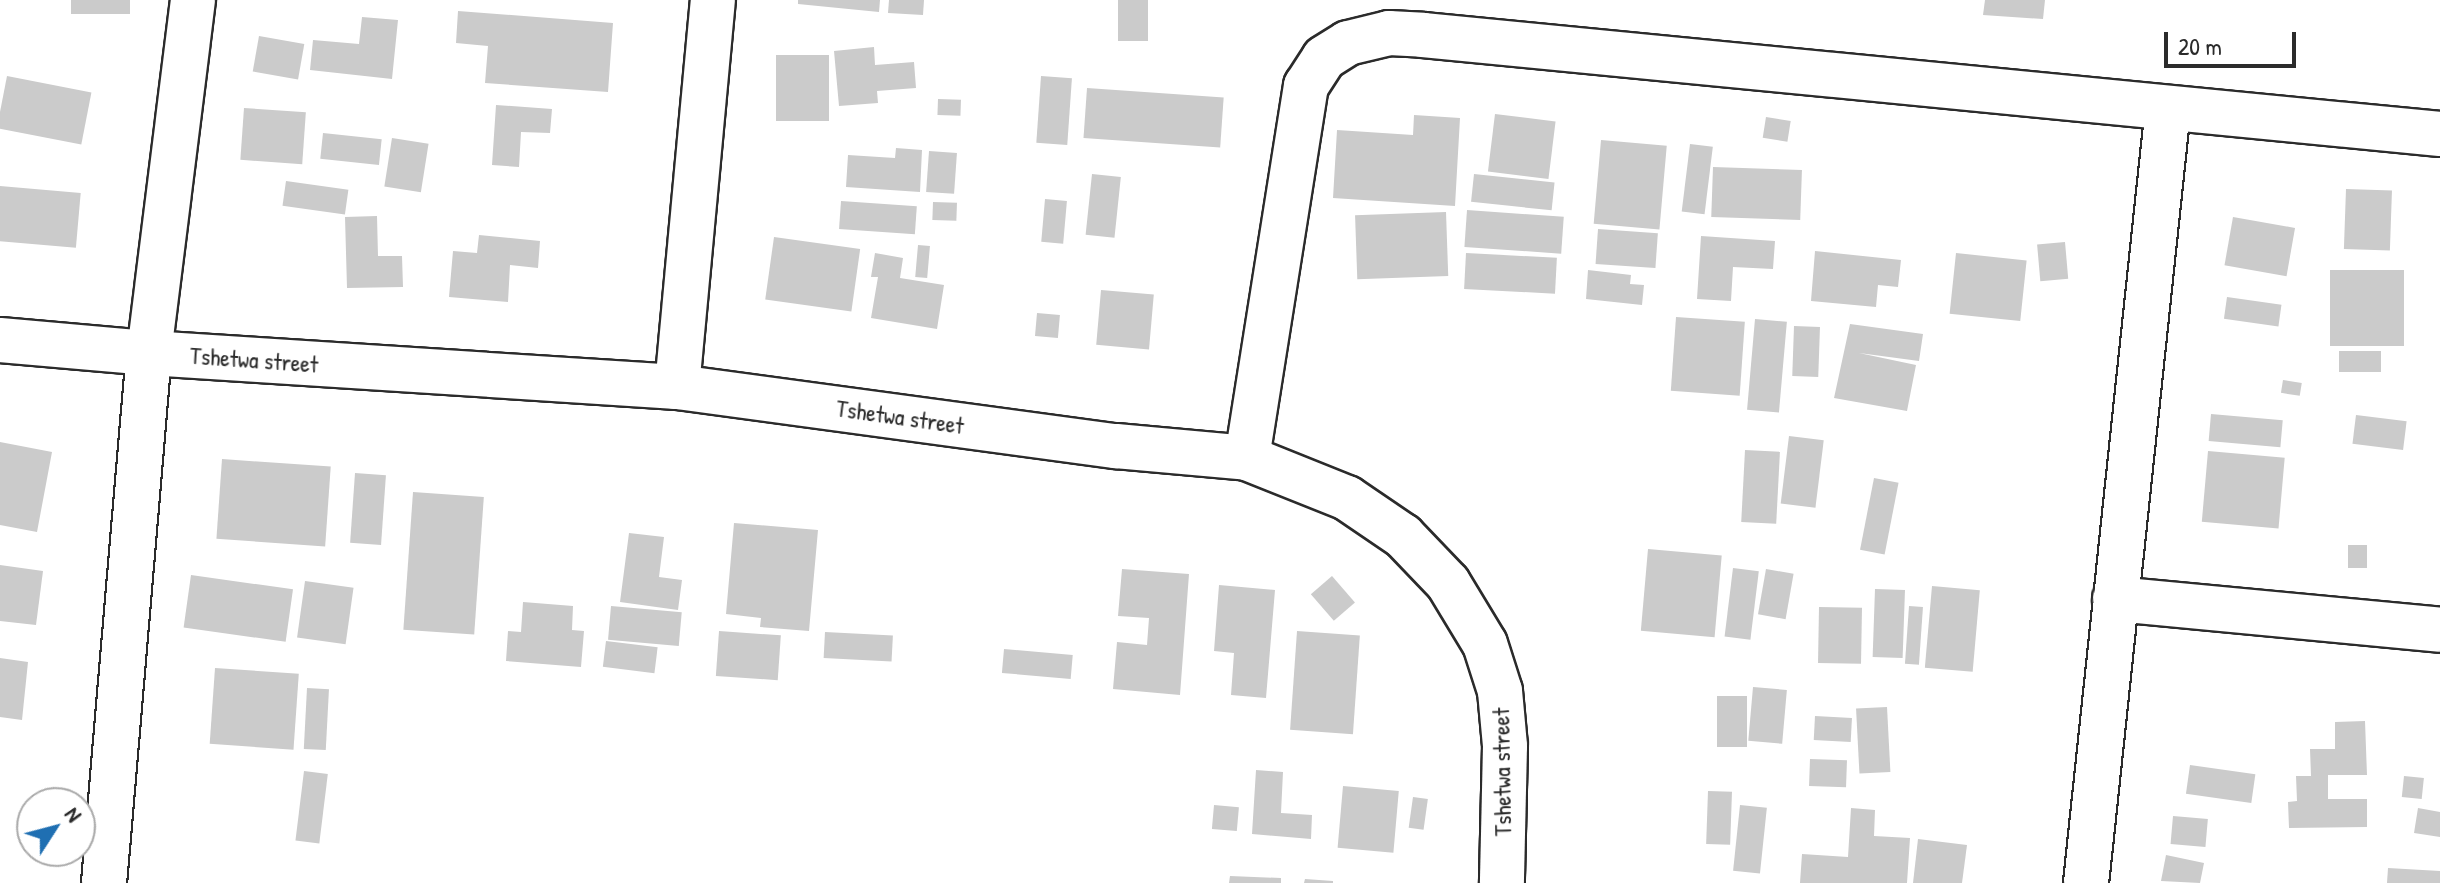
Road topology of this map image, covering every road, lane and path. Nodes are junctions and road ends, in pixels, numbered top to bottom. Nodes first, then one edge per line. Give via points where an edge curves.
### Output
1 (193, 0) edge
2 (713, 0) edge
3 (2168, 108) junction
4 (2440, 134) edge
5 (0, 340) edge
6 (149, 353) junction
7 (677, 387) junction
8 (1247, 458) junction
9 (2115, 599) junction
10 (2440, 630) edge
11 (104, 883) edge
12 (1502, 883) edge
13 (2086, 883) edge

1 - 6 street
2 - 7 street
3 - 4 street
3 - 8 street via 1423,35 1389,33 1348,43 1324,58 1306,86
3 - 9 street
5 - 6 street, Tshetwa street
6 - 7 street, Tshetwa street
6 - 11 street
7 - 8 street, Tshetwa street via 1116,446
8 - 12 street, Tshetwa street via 1347,498 1403,536 1448,583 1485,644 1500,691 1505,746
9 - 10 street
9 - 13 street

